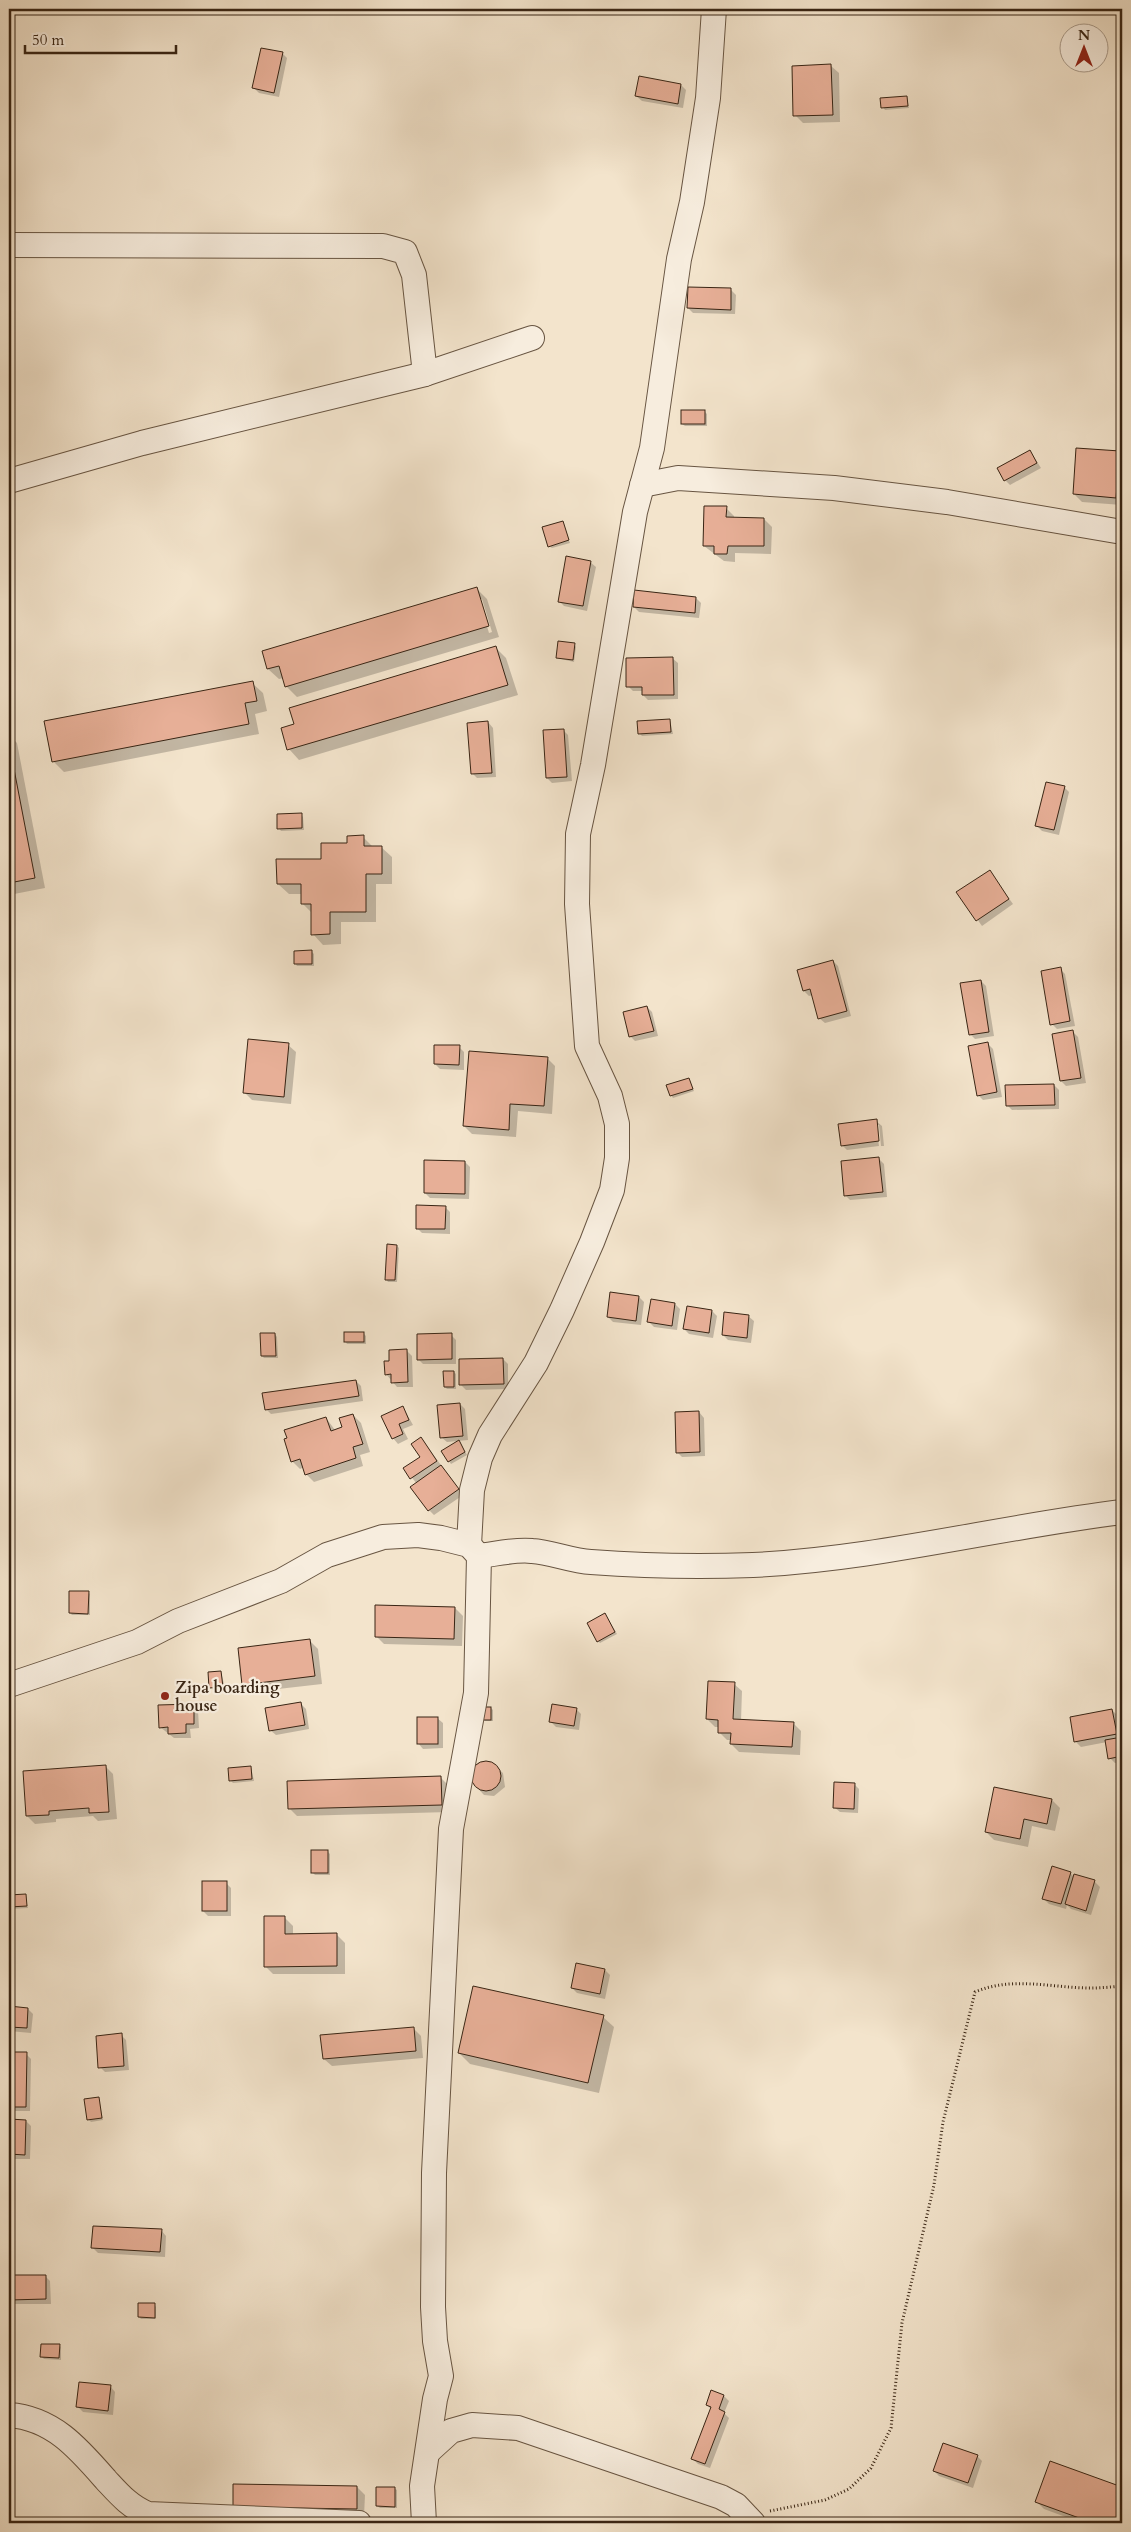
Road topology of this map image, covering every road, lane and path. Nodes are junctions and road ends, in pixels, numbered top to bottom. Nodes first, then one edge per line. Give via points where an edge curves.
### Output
1 (714, 9) edge
2 (9, 244) edge
3 (532, 338) dead end
4 (425, 374) junction
5 (9, 481) edge
6 (642, 485) junction
7 (1122, 532) edge
8 (1122, 1512) edge
9 (474, 1551) junction
10 (9, 1685) edge
11 (1122, 1986) edge
12 (9, 2415) edge
13 (429, 2451) junction
14 (750, 2520) edge
15 (359, 2523) edge
16 (424, 2523) edge

1 - 6 street via 708,98 692,202 679,259 652,448
2 - 4 street via 383,246 405,252 414,275
3 - 4 street
4 - 5 street via 142,443
6 - 7 street via 678,478 834,488 947,502
6 - 9 street via 578,834 577,904 587,1046 610,1096 617,1124 617,1158 612,1190 592,1242 536,1363 490,1435 480,1458 472,1490
8 - 9 street via 892,1550 754,1565 650,1567 576,1561 532,1551
9 - 10 street via 418,1535 383,1537 327,1555 281,1581 178,1621 137,1642
9 - 13 street via 476,1693 451,1829 434,2172 433,2307 441,2376
11 - 14 path via 992,1984 975,1992 943,2122 934,2184 902,2323 891,2428 871,2468 849,2489 825,2500
12 - 15 street via 47,2425 70,2440 123,2499 148,2514
13 - 14 street via 451,2431 472,2425 518,2428 721,2497 736,2505
13 - 16 street via 422,2486

